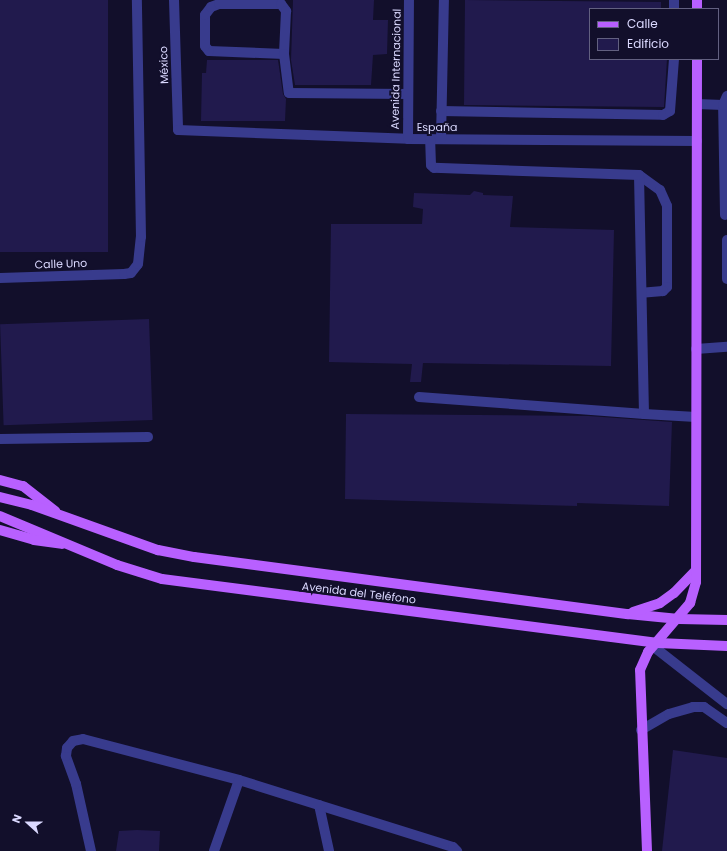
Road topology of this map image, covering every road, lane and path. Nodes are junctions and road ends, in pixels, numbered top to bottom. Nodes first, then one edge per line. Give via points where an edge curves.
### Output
1 (137, 0) edge
2 (174, 0) edge
3 (409, 0) edge
4 (444, 0) edge
5 (284, 54) junction
6 (674, 60) edge
7 (697, 60) edge
8 (408, 94) junction
9 (725, 100) edge
10 (697, 104) junction
11 (441, 111) junction
12 (178, 130) joint
13 (408, 139) junction
14 (430, 139) junction
15 (441, 139) junction
16 (697, 141) junction
17 (639, 175) junction
18 (725, 215) dead end
19 (727, 240) edge
20 (727, 254) edge
21 (0, 278) edge
22 (727, 279) edge
23 (642, 293) junction
24 (727, 347) edge
25 (696, 349) junction
26 (419, 397) dead end
27 (644, 414) junction
28 (696, 417) junction
29 (148, 437) dead end
30 (0, 439) edge
31 (0, 480) edge
32 (0, 497) edge
33 (58, 514) junction
34 (0, 516) edge
35 (0, 530) edge
36 (71, 544) junction
37 (695, 571) junction
38 (628, 614) junction
39 (678, 619) junction
40 (727, 620) edge
41 (656, 645) junction
42 (727, 646) edge
43 (727, 704) edge
44 (727, 723) edge
45 (641, 730) junction
46 (239, 780) junction
47 (318, 805) junction
48 (91, 851) edge
49 (214, 851) edge
50 (329, 851) edge
51 (457, 851) edge
52 (647, 851) edge

1 - 21 street, Calle Uno via 141,251 135,269 124,274
2 - 12 street, México
3 - 8 street, Avenida Internacional
4 - 11 street
5 - 5 street via 286,11 281,4 219,4 211,7 205,16 205,46 209,51
5 - 8 street via 289,93
6 - 11 street via 670,111 663,115
7 - 10 main road
8 - 13 street, Avenida Internacional
9 - 10 street
9 - 18 street
10 - 16 main road
11 - 15 street
12 - 13 street, España
13 - 14 street, España
14 - 15 street, España
14 - 17 street via 431,165 434,168
15 - 16 street, España
16 - 25 main road
17 - 23 street
17 - 23 street via 660,190 667,206 667,287 663,292
19 - 20 street
20 - 22 street
23 - 27 street
24 - 25 street
25 - 28 main road
26 - 27 street
27 - 28 street
28 - 37 main road
29 - 30 street
31 - 33 main road via 27,488
32 - 33 main road, Avenida del Teléfono
33 - 38 main road, Avenida del Teléfono via 158,550 194,557
34 - 36 main road, Avenida del Teléfono
35 - 36 main road via 34,540
36 - 41 main road, Avenida del Teléfono via 139,573 185,583
37 - 38 main road via 674,593 660,603
37 - 39 main road via 694,594
38 - 39 main road, Avenida del Teléfono
39 - 40 main road, Avenida del Teléfono
39 - 41 main road
41 - 42 main road, Avenida del Teléfono
41 - 43 street
41 - 45 main road via 644,659 640,670
44 - 45 street via 709,710 693,707 669,714
45 - 52 main road
46 - 47 street
46 - 48 street via 83,740 73,741 67,748 66,756 76,784
46 - 49 street
47 - 50 street
47 - 51 street via 453,847

